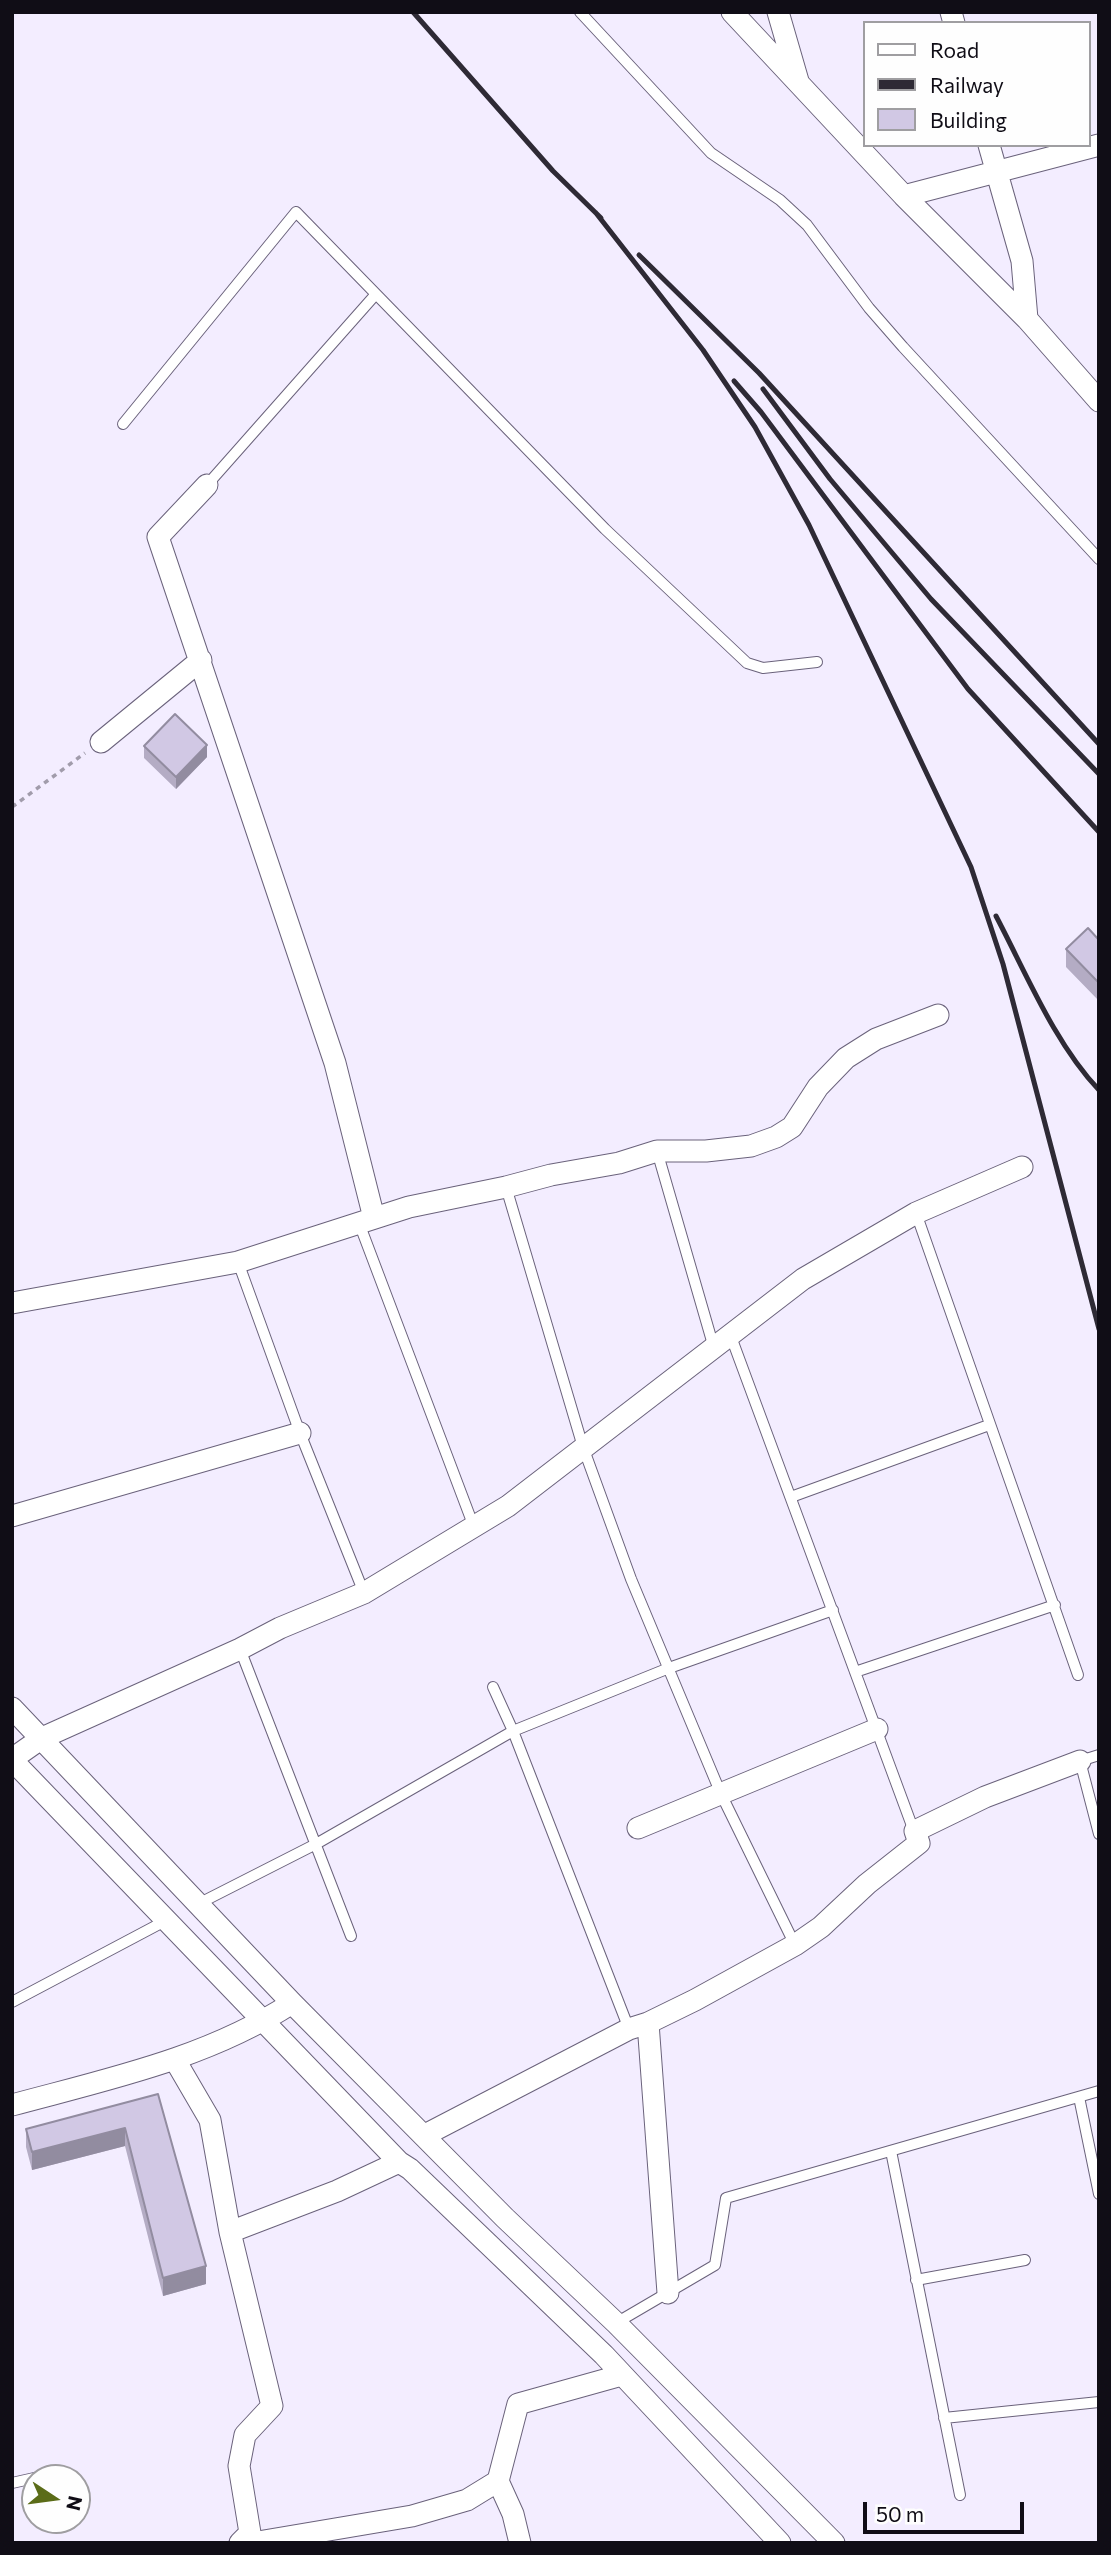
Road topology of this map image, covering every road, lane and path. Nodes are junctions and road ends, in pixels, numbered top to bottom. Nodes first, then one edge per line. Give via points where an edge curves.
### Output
1 (580, 12) edge
2 (732, 12) edge
3 (778, 12) edge
4 (799, 85) junction
5 (1099, 145) edge
6 (990, 147) edge
7 (997, 172) junction
8 (904, 196) junction
9 (376, 294) junction
10 (1027, 319) junction
11 (1099, 401) edge
12 (123, 424) dead end
13 (207, 485) joint
14 (1099, 559) edge
15 (201, 660) junction
16 (817, 662) dead end
17 (101, 741) joint
18 (12, 807) edge
19 (939, 1015) dead end
20 (657, 1151) junction
21 (1022, 1167) dead end
22 (506, 1187) junction
23 (916, 1213) junction
24 (367, 1220) junction
25 (238, 1262) junction
26 (12, 1303) edge
27 (730, 1334) junction
28 (714, 1348) junction
29 (989, 1425) junction
30 (300, 1433) junction
31 (583, 1447) junction
32 (791, 1497) junction
33 (12, 1516) edge
34 (474, 1527) junction
35 (364, 1593) junction
36 (1055, 1605) junction
37 (833, 1610) junction
38 (240, 1649) junction
39 (669, 1668) junction
40 (855, 1672) junction
41 (1078, 1675) dead end
42 (492, 1687) dead end
43 (12, 1708) edge
44 (877, 1730) junction
45 (513, 1731) junction
46 (42, 1738) junction
47 (1090, 1758) edge
48 (12, 1759) edge
49 (721, 1794) junction
50 (638, 1828) dead end
51 (1099, 1834) edge
52 (919, 1843) junction
53 (316, 1844) junction
54 (198, 1904) junction
55 (165, 1920) junction
56 (351, 1936) dead end
57 (795, 1945) junction
58 (12, 2001) edge
59 (292, 2003) junction
60 (262, 2023) junction
61 (638, 2026) junction
62 (175, 2060) junction
63 (1099, 2091) edge
64 (1079, 2097) junction
65 (12, 2105) edge
66 (425, 2135) junction
67 (891, 2151) junction
68 (398, 2162) junction
69 (1099, 2194) edge
70 (230, 2232) junction
71 (1025, 2260) dead end
72 (916, 2280) junction
73 (668, 2293) junction
74 (615, 2323) junction
75 (622, 2375) junction
76 (1099, 2402) edge
77 (944, 2418) junction
78 (498, 2481) junction
79 (960, 2495) dead end
80 (240, 2543) edge
81 (252, 2543) edge
82 (520, 2543) edge
83 (780, 2543) edge
84 (834, 2543) edge

1 - 14 lane via 711,153 780,200 807,225 903,347
2 - 4 street
3 - 4 street
4 - 8 street
5 - 7 street
6 - 7 street
7 - 8 street
7 - 10 street via 1022,261
8 - 10 street
9 - 12 lane via 296,212
9 - 13 lane
9 - 16 lane via 605,529 747,663 763,668
10 - 11 street
13 - 15 street via 158,537
15 - 17 street
15 - 24 street via 335,1063
17 - 18 path
19 - 20 street via 876,1040 846,1058 818,1087 792,1127 776,1137 751,1146
20 - 22 street
20 - 28 lane
21 - 23 street
22 - 24 street
22 - 31 lane
23 - 27 street via 803,1279
23 - 29 lane
24 - 25 street
24 - 34 lane
25 - 26 street
25 - 30 lane
27 - 28 street
27 - 32 lane
28 - 31 street
29 - 32 lane
29 - 36 lane
30 - 33 street
30 - 35 lane
31 - 34 street
31 - 39 lane
32 - 37 lane
34 - 35 street
35 - 38 street
36 - 40 lane
36 - 41 lane
37 - 39 lane
37 - 40 lane
38 - 46 street
38 - 53 lane
39 - 45 lane
39 - 49 lane
40 - 44 lane
42 - 45 lane
43 - 46 street
44 - 49 street
44 - 52 lane
45 - 53 lane
45 - 61 lane
46 - 48 street
46 - 54 street
47 - 51 lane
47 - 52 street via 985,1797 915,1831
48 - 55 street
49 - 50 street
49 - 57 lane
52 - 57 street
53 - 54 lane
53 - 56 lane
54 - 59 street
55 - 58 lane
55 - 60 street
57 - 61 street
59 - 60 street
59 - 66 street
60 - 62 street
60 - 68 street
61 - 66 street
61 - 73 street
62 - 65 street
62 - 70 street via 210,2120
63 - 64 lane
64 - 67 lane
64 - 69 lane
66 - 74 street
67 - 72 lane
67 - 73 lane via 726,2198 715,2265
68 - 70 street via 337,2192
68 - 75 street
70 - 80 street via 272,2406 245,2435 239,2466 250,2533
71 - 72 lane
72 - 77 lane
73 - 74 lane
74 - 84 street
75 - 78 street via 518,2404
75 - 83 street
76 - 77 lane
77 - 79 lane
78 - 81 street via 467,2500 412,2516
78 - 82 street

